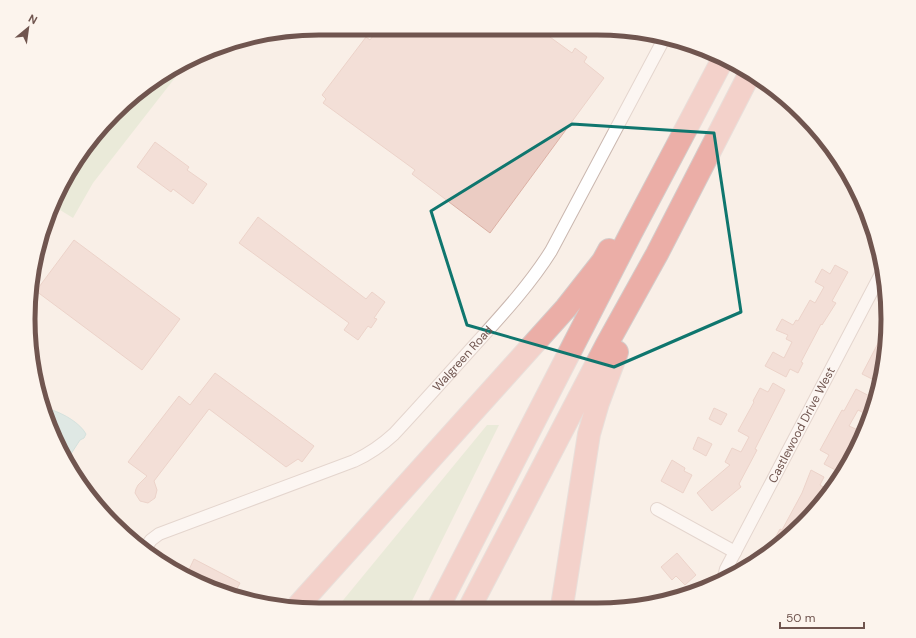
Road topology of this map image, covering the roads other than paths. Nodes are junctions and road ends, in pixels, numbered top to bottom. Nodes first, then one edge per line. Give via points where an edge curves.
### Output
1 (662, 43) edge
2 (721, 63) edge
3 (747, 78) edge
4 (686, 128) junction
5 (657, 254) junction
6 (879, 290) edge
7 (657, 510) dead end
8 (147, 545) edge
9 (735, 552) junction
10 (725, 573) edge
11 (301, 602) edge
12 (441, 603) edge
13 (473, 603) edge
14 (562, 603) edge

1 - 8 street, Walgreen Road via 541,267 485,334 382,446 354,461 159,534
2 - 4 highway
3 - 5 highway
4 - 11 highway via 603,261 566,308
4 - 12 highway
5 - 13 highway via 607,344
5 - 14 highway via 606,379 591,428
6 - 9 street, Castlewood Drive West
7 - 9 street
9 - 10 street, Castlewood Drive West

